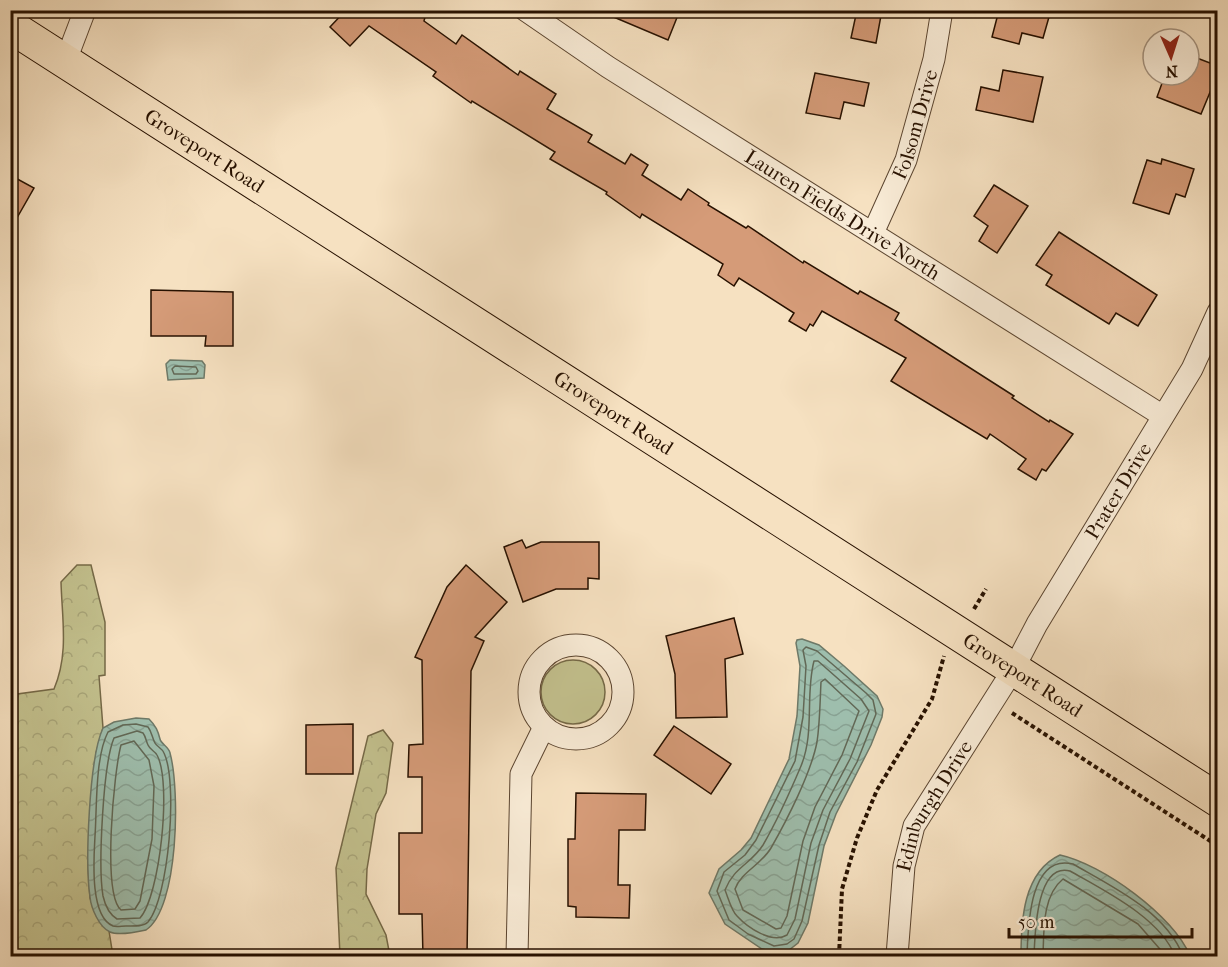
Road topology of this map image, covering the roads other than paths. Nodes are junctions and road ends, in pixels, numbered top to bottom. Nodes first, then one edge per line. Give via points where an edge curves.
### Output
1 (85, 10) edge
2 (525, 10) edge
3 (942, 10) edge
4 (557, 19) edge
5 (10, 26) edge
6 (66, 60) junction
7 (873, 233) junction
8 (1218, 312) edge
9 (1163, 416) junction
10 (1013, 670) junction
11 (544, 727) junction
12 (1218, 800) edge
13 (517, 957) edge
14 (897, 957) edge

1 - 6 street
2 - 4 street, Lauren Fields Drive North
3 - 7 street, Folsom Drive via 934,59 906,160
4 - 7 street, Lauren Fields Drive North via 608,67
5 - 6 main road, Groveport Road
6 - 10 main road, Groveport Road
7 - 9 street, Lauren Fields Drive North
8 - 9 street, Prater Drive via 1192,369
9 - 10 street, Prater Drive
10 - 12 main road, Groveport Road
10 - 14 street, Edinburgh Drive via 914,826 904,866
11 - 11 street via 563,737 584,739 604,731 618,715 624,695 620,674 608,657 590,646 569,645 549,653 535,669 529,689 532,710
11 - 13 street via 521,774

